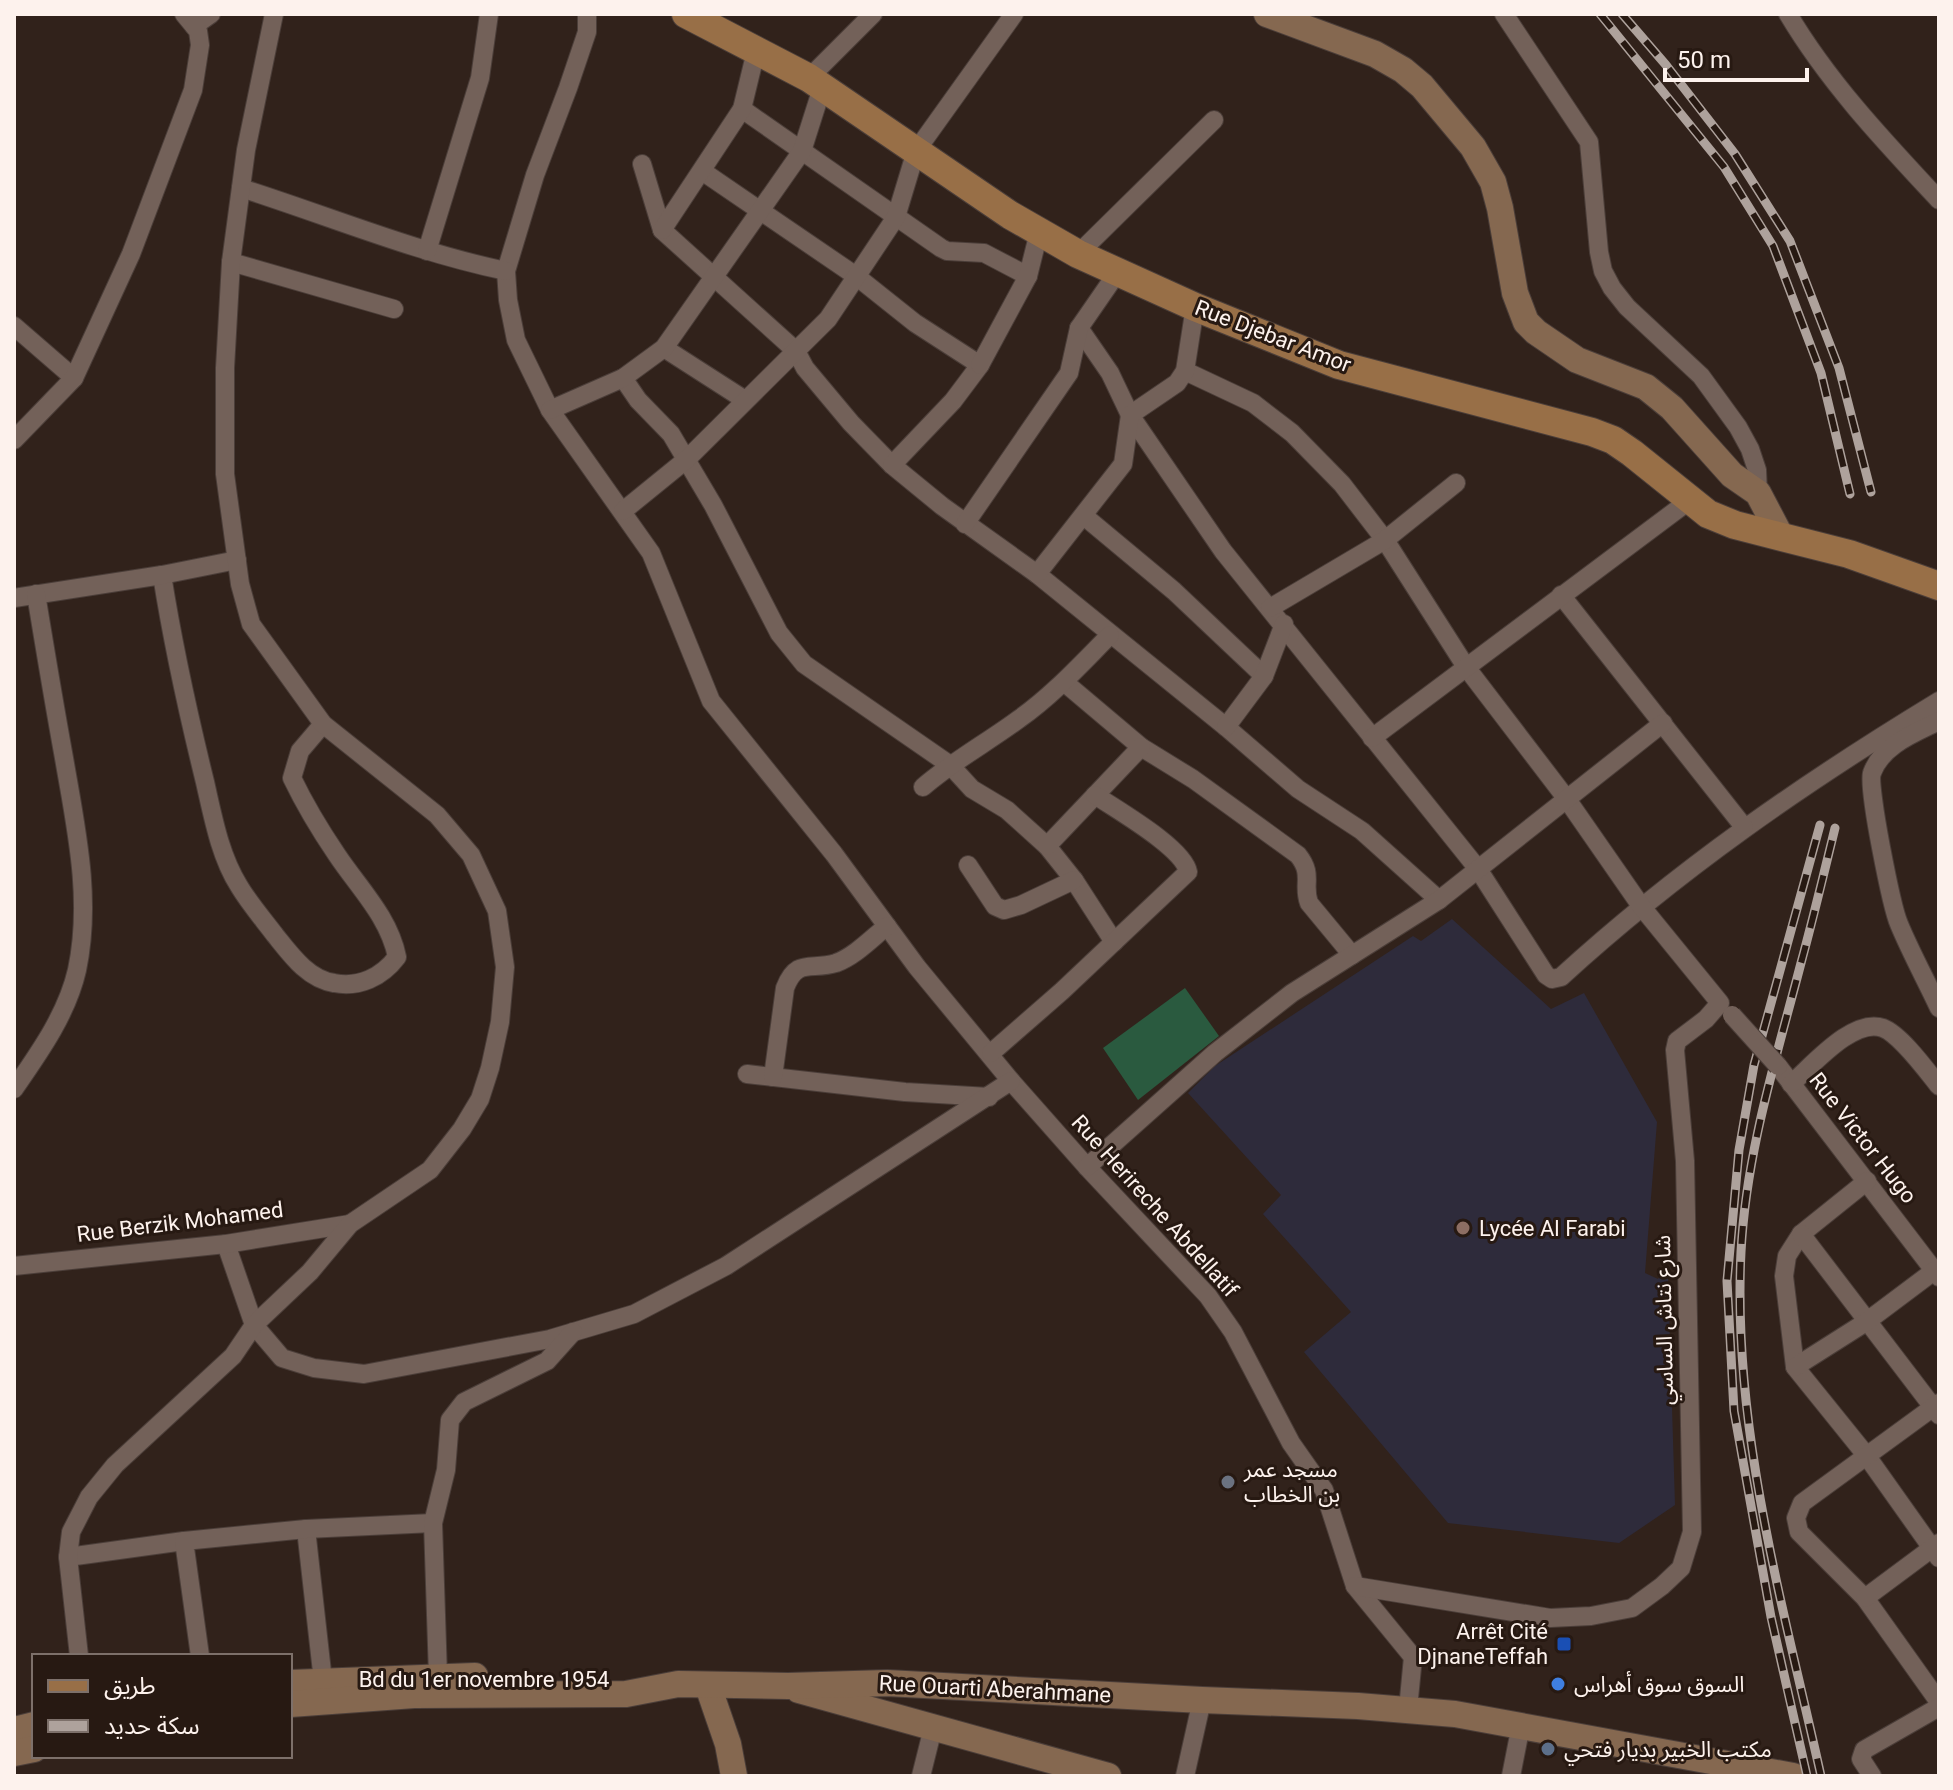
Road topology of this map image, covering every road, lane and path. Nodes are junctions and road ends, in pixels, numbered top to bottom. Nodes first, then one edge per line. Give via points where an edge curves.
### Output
1 (211, 14) edge
2 (274, 14) edge
3 (489, 14) edge
4 (587, 14) edge
5 (873, 14) edge
6 (1014, 14) edge
7 (1267, 14) edge
8 (1504, 14) edge
9 (1788, 14) edge
10 (697, 16) edge
11 (189, 20) edge
12 (756, 51) junction
13 (815, 83) junction
14 (742, 109) junction
15 (1214, 120) dead end
16 (802, 151) junction
17 (916, 151) junction
18 (642, 164) dead end
19 (702, 171) junction
20 (241, 188) junction
21 (1939, 200) edge
22 (759, 209) junction
23 (896, 217) junction
24 (662, 230) junction
25 (1039, 232) junction
26 (427, 251) junction
27 (1078, 254) junction
28 (231, 262) junction
29 (506, 271) junction
30 (1117, 273) junction
31 (856, 276) junction
32 (1028, 276) junction
33 (712, 278) junction
34 (1195, 307) junction
35 (394, 309) dead end
36 (14, 326) edge
37 (1079, 328) junction
38 (664, 348) junction
39 (796, 351) junction
40 (980, 365) junction
41 (1185, 371) junction
42 (74, 378) junction
43 (623, 378) junction
44 (745, 400) junction
45 (550, 410) junction
46 (1130, 415) junction
47 (14, 440) edge
48 (687, 459) junction
49 (892, 465) junction
50 (1456, 483) dead end
51 (1758, 493) junction
52 (1690, 500) junction
53 (623, 511) junction
54 (1084, 516) junction
55 (965, 524) junction
56 (1780, 535) junction
57 (1385, 540) junction
58 (237, 560) junction
59 (1037, 574) junction
60 (162, 575) junction
61 (1939, 586) edge
62 (36, 594) junction
63 (1561, 595) junction
64 (14, 598) edge
65 (1270, 608) junction
66 (1284, 624) junction
67 (1110, 635) junction
68 (1466, 667) junction
69 (1264, 676) junction
70 (1064, 682) junction
71 (1939, 701) edge
72 (1939, 721) edge
73 (1663, 723) junction
74 (323, 724) junction
75 (1226, 727) junction
76 (1372, 738) junction
77 (1141, 747) junction
78 (950, 765) junction
79 (923, 787) dead end
80 (1095, 795) junction
81 (1566, 798) junction
82 (1744, 827) junction
83 (1047, 846) junction
84 (968, 865) dead end
85 (1478, 869) junction
86 (1074, 880) junction
87 (1439, 900) junction
88 (1641, 906) junction
89 (887, 926) junction
90 (1114, 942) junction
91 (1352, 955) junction
92 (1939, 1008) edge
93 (1726, 1009) junction
94 (991, 1053) junction
95 (747, 1074) dead end
96 (773, 1077) junction
97 (1011, 1081) junction
98 (1791, 1084) junction
99 (1939, 1086) edge
100 (14, 1089) edge
101 (989, 1097) junction
102 (1087, 1167) junction
103 (1867, 1181) junction
104 (350, 1224) junction
105 (1801, 1234) junction
106 (226, 1244) junction
107 (14, 1266) edge
108 (1936, 1274) edge
109 (1866, 1322) junction
110 (254, 1325) junction
111 (573, 1332) junction
112 (1795, 1367) junction
113 (1937, 1409) edge
114 (1866, 1455) junction
115 (433, 1523) junction
116 (306, 1529) junction
117 (184, 1541) junction
118 (1937, 1550) edge
119 (68, 1557) junction
120 (1355, 1586) junction
121 (1865, 1598) junction
122 (79, 1654) edge
123 (200, 1654) edge
124 (438, 1676) junction
125 (323, 1681) junction
126 (292, 1683) edge
127 (678, 1684) junction
128 (708, 1686) junction
129 (788, 1686) junction
130 (1202, 1700) junction
131 (292, 1704) edge
132 (1939, 1704) edge
133 (1408, 1709) junction
134 (1521, 1725) junction
135 (933, 1728) junction
136 (1761, 1773) edge
137 (734, 1776) edge
138 (921, 1776) edge
139 (1108, 1776) edge
140 (1185, 1776) edge
141 (1511, 1776) edge
142 (1793, 1776) edge
143 (1872, 1776) edge

1 - 11 street
2 - 20 street
3 - 26 street via 480,78
4 - 29 street via 587,32
5 - 13 street
6 - 17 street
7 - 51 street via 1375,54 1422,86 1473,147 1493,182 1515,293 1526,322 1577,360 1646,387 1740,482
8 - 51 street via 1589,142 1603,271 1612,288 1701,376 1738,427 1757,470
9 - 21 street via 1827,75
10 - 12 main road, Rue Djebar Amor
11 - 42 street via 200,45 193,90 131,254
12 - 13 main road, Rue Djebar Amor
12 - 14 street
13 - 16 street
13 - 17 main road, Rue Djebar Amor
14 - 16 street
14 - 19 street
15 - 27 street
16 - 22 street
16 - 23 street
17 - 23 street
17 - 25 main road, Rue Djebar Amor
18 - 24 street
19 - 22 street
19 - 24 street
20 - 26 street
20 - 28 street
22 - 31 street
22 - 33 street
23 - 31 street
23 - 32 street via 947,251 984,253
24 - 33 street
25 - 27 main road, Rue Djebar Amor
25 - 32 street
26 - 29 street
27 - 30 main road, Rue Djebar Amor
28 - 35 street
28 - 58 street via 225,474
29 - 45 street, Rue Herireche Abdellatif via 516,340
30 - 34 main road, Rue Djebar Amor
30 - 37 street
31 - 39 street via 828,319
31 - 40 street
32 - 40 street
33 - 38 street
33 - 39 street
34 - 41 street
34 - 52 main road, Rue Djebar Amor via 1339,365 1603,436
36 - 42 street
37 - 46 street
37 - 55 street via 1069,373
38 - 43 street
38 - 44 street
39 - 44 street
39 - 49 street via 851,423
40 - 49 street
41 - 46 street via 1177,383
41 - 57 street via 1253,403 1292,433 1342,484
42 - 47 street
43 - 45 street
43 - 48 street
44 - 48 street
45 - 53 street, Rue Herireche Abdellatif
46 - 54 street via 1123,464
46 - 65 street via 1223,551
48 - 53 street
48 - 78 street via 779,633 804,664
49 - 55 street
50 - 57 street
51 - 56 street
52 - 56 main road, Rue Djebar Amor via 1735,525
52 - 63 street
53 - 89 street, Rue Herireche Abdellatif via 651,553 711,701
54 - 59 street
54 - 69 street
55 - 59 street
56 - 61 main road, Rue Djebar Amor
57 - 65 street
57 - 68 street
58 - 60 street
58 - 74 street via 251,624
59 - 67 street
60 - 62 street
60 - 74 street via 183,694 218,836 238,884 304,968 319,981 345,985 368,981 397,957 384,919 335,853 292,778 300,751
62 - 64 street
62 - 100 street via 79,845 83,911 77,971 69,994
63 - 68 street
63 - 73 street
65 - 66 street
66 - 69 street
66 - 76 street
67 - 70 street
67 - 75 street
68 - 76 street
68 - 81 street
69 - 75 street
70 - 77 street
70 - 78 street
71 - 82 street
72 - 92 street via 1901,739 1871,774 1897,921
73 - 81 street
73 - 82 street
74 - 104 street via 437,815 471,855 497,911 505,967 490,1068 462,1129 430,1170
75 - 87 street via 1298,789 1362,831
76 - 85 street
77 - 80 street
77 - 91 street via 1298,855 1308,872 1309,903
78 - 79 street
78 - 83 street via 972,789 1007,810
80 - 83 street
80 - 90 street via 1150,831 1188,868 1184,878
81 - 85 street
81 - 88 street
82 - 88 street
83 - 86 street
84 - 86 street via 995,906 1004,910
85 - 87 street
85 - 88 street via 1552,979 1561,977
86 - 90 street
87 - 91 street
88 - 93 street
89 - 94 street, Rue Herireche Abdellatif
89 - 96 street via 836,963 798,968 790,976
90 - 94 street
91 - 102 street via 1292,993 1215,1053
93 - 98 street, Rue Victor Hugo, bridge
93 - 120 street, شارع نتاش الساسي via 1677,1041 1675,1050 1685,1161 1692,1532 1681,1568 1632,1608 1591,1616 1550,1618
94 - 97 street, Rue Herireche Abdellatif
95 - 96 street
96 - 101 street
97 - 101 street
97 - 102 street, Rue Herireche Abdellatif
98 - 99 street via 1843,1037 1865,1026 1884,1028
98 - 103 street, Rue Victor Hugo
101 - 111 street via 726,1266 634,1314
102 - 120 street, Rue Herireche Abdellatif via 1208,1296 1233,1332 1291,1443 1324,1490
103 - 105 street
103 - 108 street, Rue Victor Hugo
104 - 106 street, Rue Berzik Mohamed
104 - 110 street via 310,1272
105 - 109 street
105 - 112 street via 1787,1256 1784,1276
106 - 107 street, Rue Berzik Mohamed
106 - 110 street
108 - 109 street
109 - 112 street
109 - 113 street
110 - 111 street via 282,1358 364,1374
110 - 119 street via 233,1356 100,1482 78,1515
111 - 115 street via 547,1361 464,1402 450,1420 446,1470
112 - 114 street
113 - 114 street
114 - 118 street
114 - 121 street via 1802,1503 1796,1518 1799,1532
115 - 116 street
115 - 124 street
116 - 117 street
116 - 125 street
117 - 119 street
117 - 123 street
118 - 121 street
119 - 122 street
120 - 133 street, Rue Herireche Abdellatif via 1413,1657
121 - 132 street
124 - 125 street, Bd du 1er novembre 1954
124 - 127 street, Bd du 1er novembre 1954 via 622,1678
125 - 126 street, Bd du 1er novembre 1954
127 - 128 street, Rue Ouarti Aberahmane
127 - 131 street via 626,1694 428,1694
128 - 129 street, Rue Ouarti Aberahmane
128 - 137 street
129 - 130 street, Rue Ouarti Aberahmane via 887,1683
129 - 135 street
130 - 133 street, Rue Ouarti Aberahmane
130 - 140 street
132 - 143 street via 1864,1750 1861,1759
133 - 134 street, Rue Ouarti Aberahmane
134 - 136 street, Rue Ouarti Aberahmane
134 - 141 street
135 - 138 street
135 - 139 street
136 - 142 street, Rue Ouarti Aberahmane

